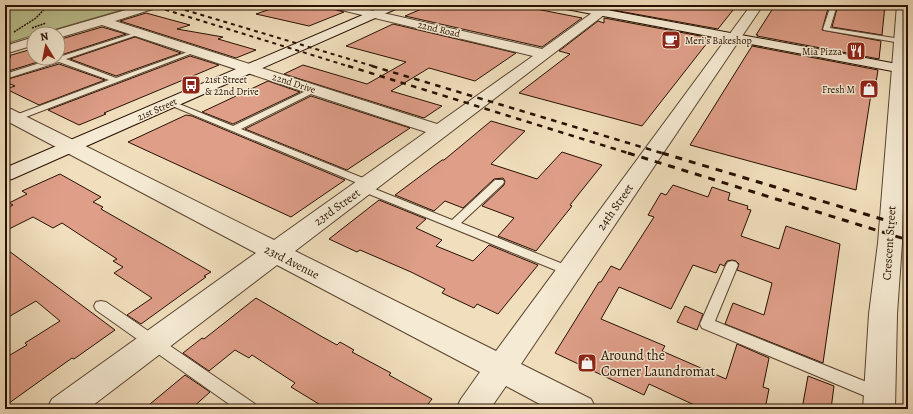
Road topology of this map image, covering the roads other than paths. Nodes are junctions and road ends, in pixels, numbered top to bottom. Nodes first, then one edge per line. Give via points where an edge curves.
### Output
1 (155, 5) edge
2 (333, 5) edge
3 (396, 5) edge
4 (561, 5) edge
5 (757, 5) edge
6 (834, 5) edge
7 (903, 5) edge
8 (606, 9) edge
9 (374, 14) junction
10 (102, 21) junction
11 (66, 32) edge
12 (140, 33) junction
13 (734, 38) junction
14 (26, 43) edge
15 (903, 44) edge
16 (5, 50) edge
17 (195, 51) junction
18 (544, 54) junction
19 (66, 57) edge
20 (66, 62) edge
21 (38, 66) edge
22 (250, 68) junction
23 (904, 69) edge
24 (5, 77) edge
25 (115, 80) junction
26 (315, 90) junction
27 (903, 100) edge
28 (169, 104) junction
29 (8, 118) edge
30 (234, 129) junction
31 (441, 131) junction
32 (70, 147) junction
33 (5, 175) edge
34 (499, 182) dead end
35 (366, 186) junction
36 (454, 224) junction
37 (275, 253) junction
38 (732, 265) dead end
39 (569, 271) junction
40 (101, 306) dead end
41 (153, 342) junction
42 (501, 368) junction
43 (880, 402) edge
44 (63, 409) edge
45 (249, 409) edge
46 (472, 409) edge
47 (580, 409) edge

1 - 10 street
2 - 9 street, 22nd Road
3 - 9 street, 21st Street
4 - 8 street
5 - 13 street, 24th Street
6 - 15 lane via 826,29
7 - 15 street, Crescent Street
8 - 13 street
8 - 18 street, 23rd Street
9 - 18 street, 22nd Road
9 - 22 street, 21st Street
10 - 11 street
10 - 12 street, 22nd Drive
12 - 17 street, 22nd Drive
12 - 19 lane
13 - 23 street
13 - 39 street, 24th Street
14 - 16 street
15 - 23 street, Crescent Street
17 - 22 street, 22nd Drive
17 - 25 lane
18 - 31 street, 23rd Street
20 - 25 lane
21 - 24 lane
22 - 26 street, 22nd Drive
22 - 28 street, 21st Street
23 - 27 street, Crescent Street
25 - 29 lane
26 - 30 lane
26 - 31 street, 22nd Drive
27 - 43 street, Crescent Street via 883,314
28 - 30 lane
28 - 32 street, 21st Street
29 - 32 street, 23rd Avenue
30 - 35 lane
31 - 35 street, 23rd Street
32 - 33 street, 21st Street
32 - 37 street, 23rd Avenue
34 - 36 lane
35 - 36 lane
35 - 37 street, 23rd Street
36 - 39 lane
37 - 41 street, 23rd Street
37 - 42 street, 23rd Avenue
38 - 43 lane via 707,324
39 - 42 street, 24th Street
40 - 41 lane
41 - 44 street, 23rd Street
41 - 45 lane
42 - 46 street, 24th Street
42 - 47 street, 23rd Avenue

